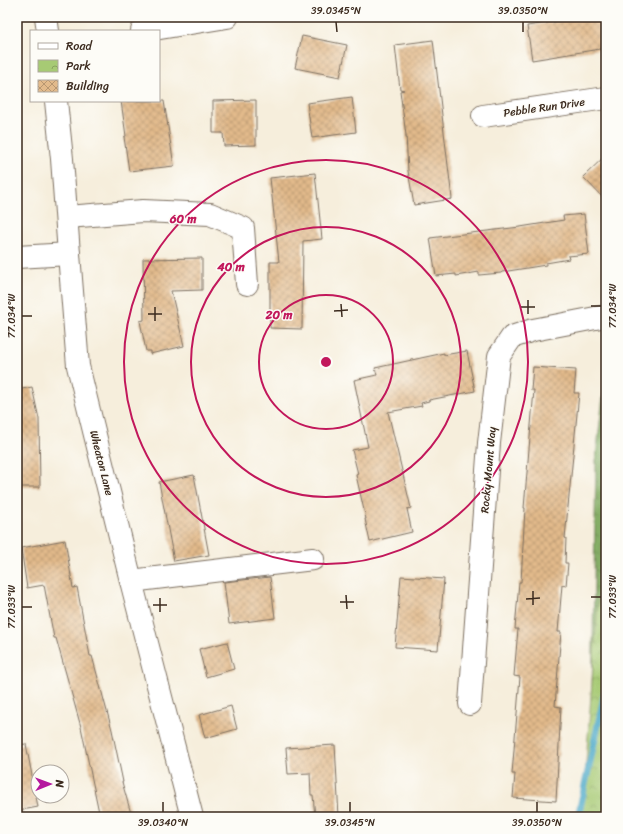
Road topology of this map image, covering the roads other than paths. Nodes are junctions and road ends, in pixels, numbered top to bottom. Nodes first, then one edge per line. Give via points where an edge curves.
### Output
1 (46, 17) edge
2 (227, 18) edge
3 (48, 30) edge
4 (149, 30) edge
5 (606, 98) edge
6 (56, 102) edge
7 (483, 116) dead end
8 (67, 217) junction
9 (69, 254) junction
10 (17, 257) edge
11 (247, 284) dead end
12 (606, 316) edge
13 (313, 559) dead end
14 (131, 581) junction
15 (470, 704) dead end
16 (192, 817) edge

1 - 3 street
2 - 4 street
5 - 7 street, Pebble Run Drive
6 - 8 street, Wheaton Lane
8 - 9 street, Wheaton Lane
8 - 11 street via 142,211 210,214 243,228
9 - 10 street
9 - 14 street, Wheaton Lane via 78,366
12 - 15 street, Rocky Mount Way via 533,330 512,337 499,356 489,443
13 - 14 street
14 - 16 street, Wheaton Lane

